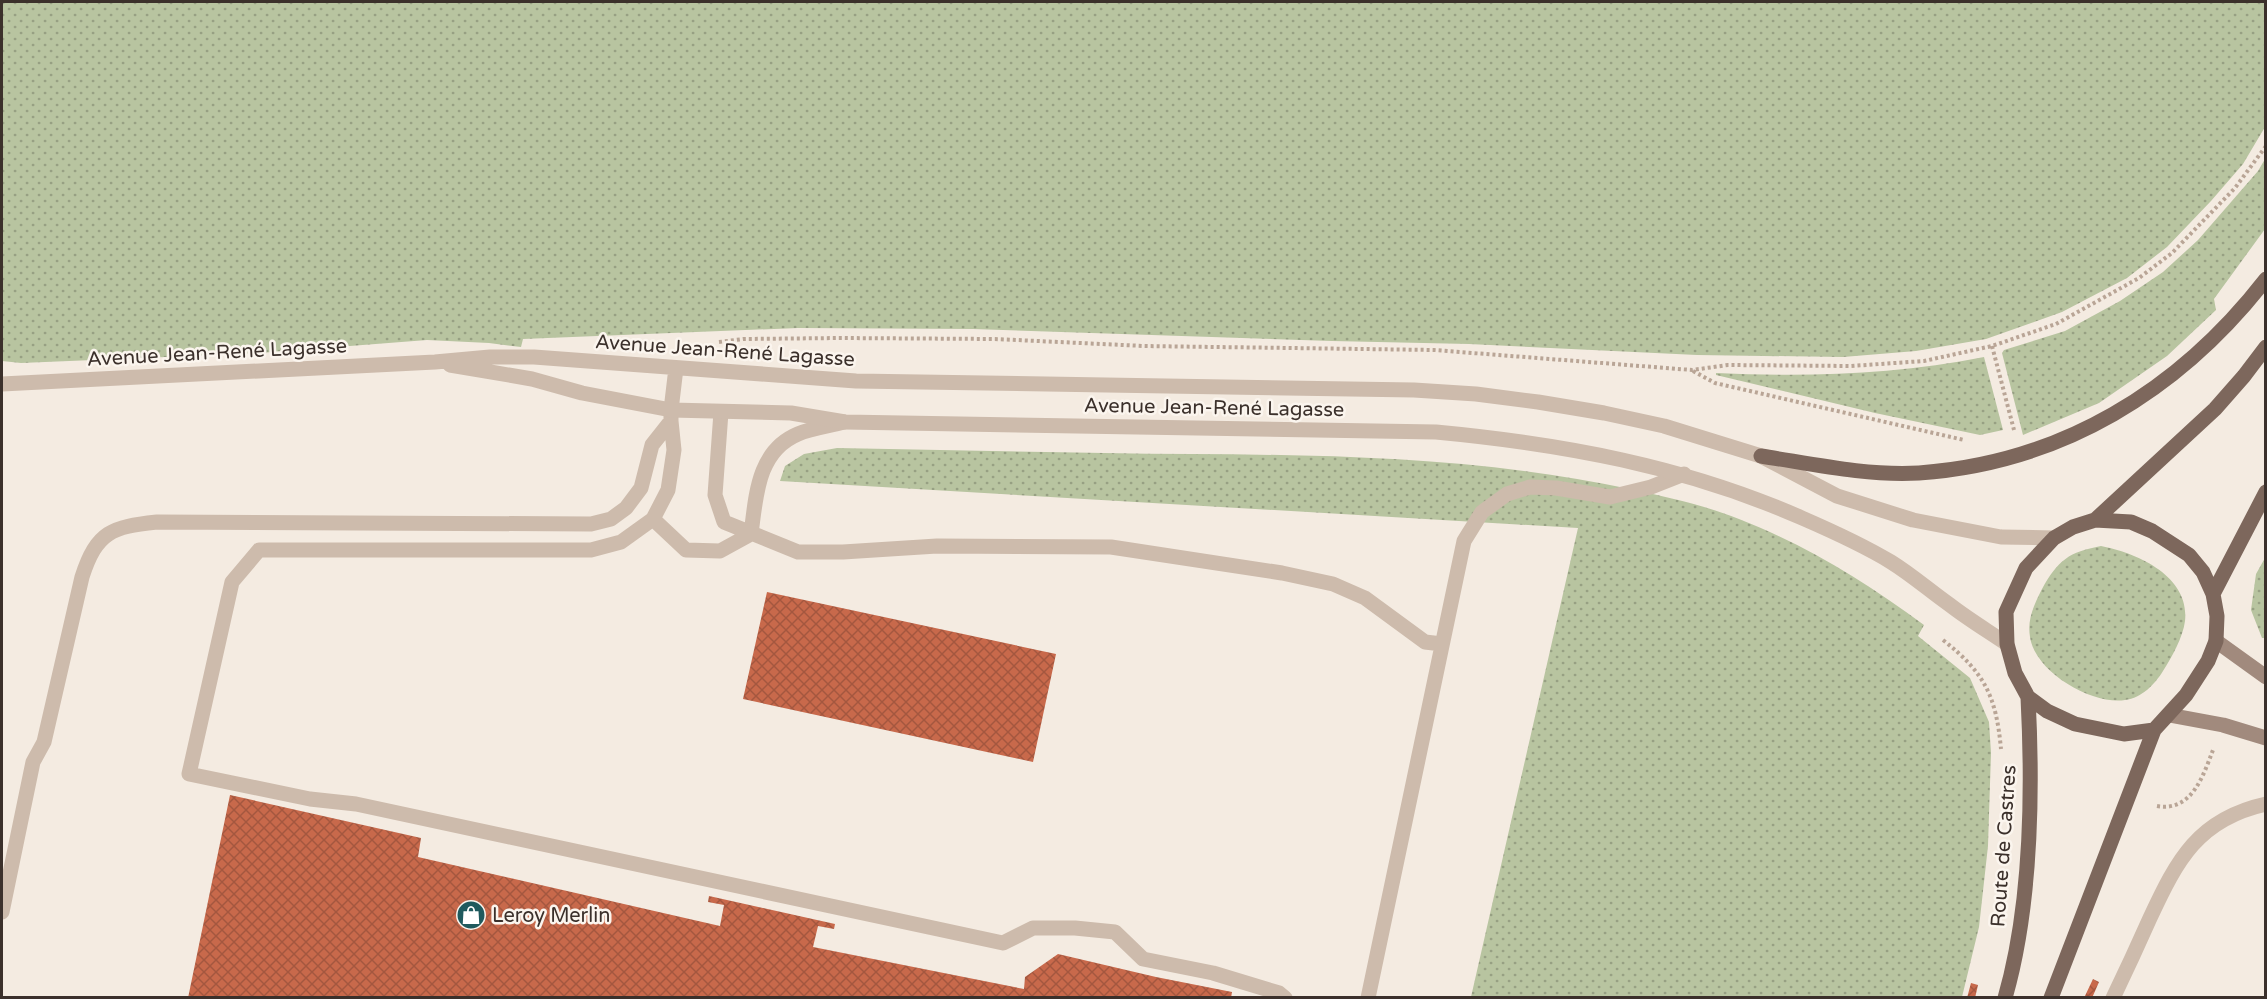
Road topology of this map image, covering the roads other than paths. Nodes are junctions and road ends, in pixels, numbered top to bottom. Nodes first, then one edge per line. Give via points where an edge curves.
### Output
1 (2265, 279) edge
2 (2265, 347) edge
3 (435, 362) junction
4 (676, 368) junction
5 (2, 384) edge
6 (721, 412) junction
7 (671, 415) junction
8 (845, 422) junction
9 (1761, 456) junction
10 (1684, 474) junction
11 (2265, 492) edge
12 (653, 519) junction
13 (2095, 520) junction
14 (751, 534) junction
15 (2054, 538) junction
16 (2213, 594) junction
17 (2216, 641) junction
18 (1442, 644) junction
19 (2007, 644) junction
20 (2265, 677) edge
21 (2028, 697) junction
22 (2169, 715) junction
23 (2154, 730) junction
24 (2265, 738) edge
25 (2265, 804) edge
26 (2, 912) edge
27 (1285, 998) edge
28 (1368, 998) edge
29 (2005, 998) edge
30 (2050, 998) edge
31 (2113, 998) edge

1 - 9 main road via 2234,318 2170,376 2080,432 2031,452 1918,473 1868,472
2 - 13 main road via 2215,409
3 - 4 street, Avenue Jean-René Lagasse via 534,357
3 - 5 street, Avenue Jean-René Lagasse
3 - 7 street, Avenue Jean-René Lagasse via 532,379
4 - 7 street
4 - 9 street, Avenue Jean-René Lagasse via 856,381 1476,394 1604,413 1707,438
6 - 7 street, Avenue Jean-René Lagasse
6 - 8 street, Avenue Jean-René Lagasse via 791,413
6 - 14 street via 715,495 724,522
7 - 12 street via 674,450 668,490
7 - 26 street via 652,445 641,488 626,508 610,519 591,524 157,522 121,526 89,556 44,742 33,762
8 - 10 street, Avenue Jean-René Lagasse via 1436,432 1582,451
8 - 14 street via 798,434 769,458 760,476
9 - 15 street, Avenue Jean-René Lagasse via 1837,496 1913,520 2001,537
10 - 18 street via 1610,497 1530,487 1507,494 1482,512 1464,541
10 - 19 street, Avenue Jean-René Lagasse via 1770,504 1850,540 1892,563
11 - 16 main road
12 - 14 street via 686,550 720,551
12 - 27 street via 621,542 591,550 259,550 232,582 189,774 310,800 356,804 1003,943 1033,928 1115,932 1143,959 1213,973
13 - 15 main road
13 - 16 main road via 2131,522 2152,531 2189,555
14 - 18 street via 798,552 937,546 1111,547 1197,559 1334,584 1365,598 1425,642
15 - 19 main road via 2026,568 2006,612
16 - 17 main road
17 - 20 street
17 - 22 main road via 2202,673
18 - 28 street
19 - 21 main road via 2015,674
21 - 23 main road via 2075,724 2124,734
21 - 29 main road, Route de Castres via 2031,768 2024,899
22 - 23 main road
22 - 24 street via 2223,724
23 - 30 main road
25 - 31 street via 2243,809 2213,825 2190,847 2170,875

